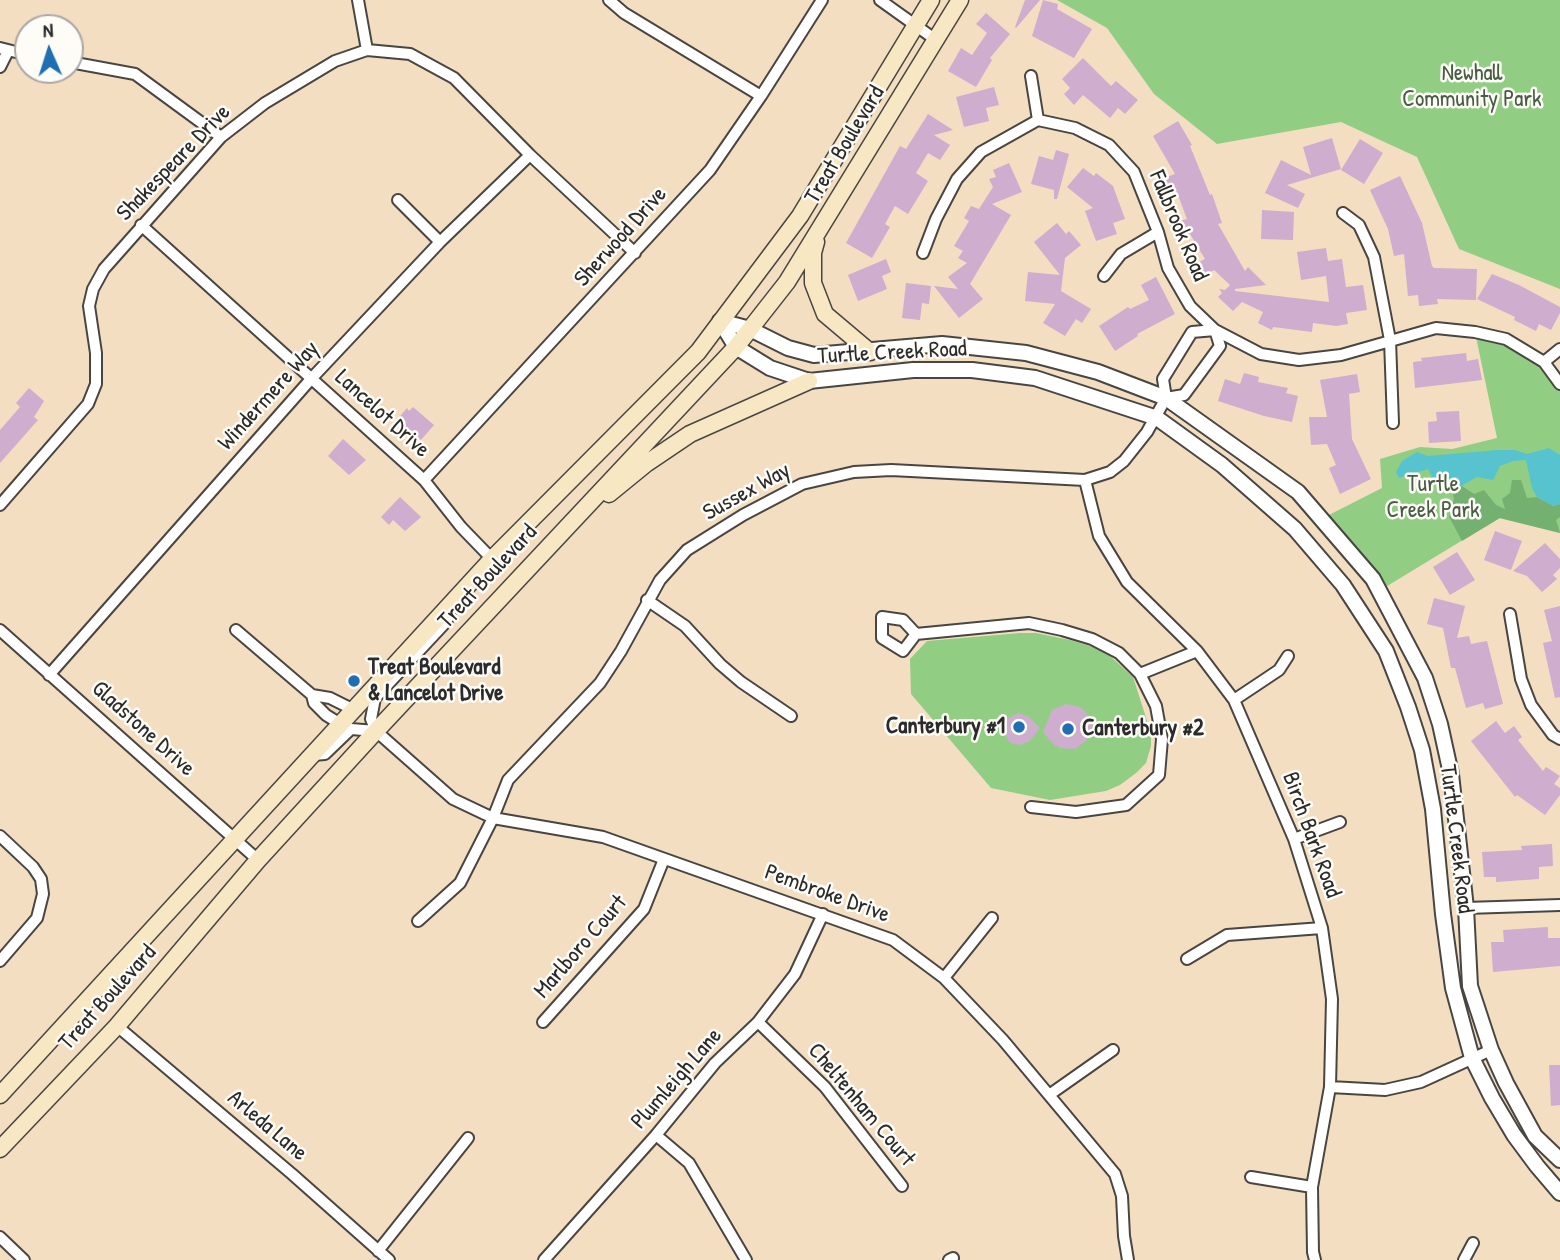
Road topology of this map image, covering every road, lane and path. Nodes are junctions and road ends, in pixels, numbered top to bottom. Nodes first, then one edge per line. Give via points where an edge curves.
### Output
1 (358, 0) edge
2 (609, 0) edge
3 (822, 0) edge
4 (880, 0) edge
5 (931, 0) edge
6 (960, 0) edge
7 (914, 26) junction
8 (936, 40) junction
9 (4, 50) edge
10 (367, 50) junction
11 (84, 65) edge
12 (0, 67) edge
13 (1031, 76) dead end
14 (761, 96) junction
15 (1038, 120) junction
16 (221, 137) junction
17 (530, 155) junction
18 (398, 200) dead end
19 (1343, 213) dead end
20 (141, 225) junction
21 (820, 231) junction
22 (1158, 232) junction
23 (440, 242) junction
24 (635, 253) junction
25 (923, 253) dead end
26 (1104, 275) dead end
27 (720, 321) junction
28 (750, 329) junction
29 (1214, 330) junction
30 (1390, 340) junction
31 (736, 347) junction
32 (1560, 349) edge
33 (870, 352) junction
34 (1545, 362) junction
35 (311, 379) junction
36 (809, 381) junction
37 (1560, 384) edge
38 (1166, 398) junction
39 (1157, 418) junction
40 (1393, 423) dead end
41 (424, 480) junction
42 (1084, 480) junction
43 (0, 506) edge
44 (555, 537) junction
45 (492, 559) junction
46 (648, 600) junction
47 (449, 607) junction
48 (1510, 614) dead end
49 (0, 630) edge
50 (236, 630) dead end
51 (916, 634) dead end
52 (1197, 651) junction
53 (1288, 656) dead end
54 (50, 674) junction
55 (1140, 674) junction
56 (312, 695) junction
57 (1234, 700) junction
58 (356, 710) junction
59 (791, 716) dead end
60 (342, 725) junction
61 (376, 730) junction
62 (1560, 739) edge
63 (313, 755) junction
64 (1031, 807) dead end
65 (494, 818) junction
66 (1340, 822) dead end
67 (0, 836) edge
68 (234, 839) junction
69 (1294, 839) junction
70 (664, 859) junction
71 (258, 860) junction
72 (1560, 905) edge
73 (1466, 908) junction
74 (823, 914) junction
75 (992, 918) dead end
76 (418, 921) dead end
77 (1322, 928) junction
78 (1187, 959) dead end
79 (0, 961) edge
80 (944, 978) junction
81 (543, 1022) dead end
82 (758, 1022) junction
83 (117, 1026) junction
84 (1113, 1050) dead end
85 (1491, 1050) junction
86 (1472, 1058) junction
87 (1330, 1087) junction
88 (0, 1095) edge
89 (1049, 1095) junction
90 (656, 1135) junction
91 (468, 1139) dead end
92 (0, 1149) edge
93 (1560, 1160) edge
94 (1251, 1177) dead end
95 (902, 1186) dead end
96 (1312, 1186) junction
97 (1560, 1193) edge
98 (0, 1237) edge
99 (1473, 1243) dead end
100 (379, 1251) junction
101 (24, 1260) edge
102 (389, 1260) edge
103 (544, 1260) edge
104 (746, 1260) edge
105 (1128, 1260) edge
106 (1315, 1260) edge
107 (1464, 1260) edge

1 - 10 street
2 - 14 street
3 - 14 street, Sherwood Drive
4 - 7 street
5 - 7 main road, Treat Boulevard
6 - 8 main road, Treat Boulevard
7 - 8 street
7 - 27 main road, Treat Boulevard via 800,216
8 - 21 main road, Treat Boulevard
9 - 12 street
10 - 16 street, Shakespeare Drive via 335,61 265,103
10 - 17 street, Shakespeare Drive via 410,54 454,78
11 - 16 street via 135,74
13 - 15 street
14 - 24 street, Sherwood Drive via 710,170
15 - 22 street, Fallbrook Road via 1075,128 1109,145 1134,172
15 - 25 street via 981,152 957,179
16 - 20 street, Shakespeare Drive
17 - 23 street, Windermere Way
17 - 24 street, Shakespeare Drive
18 - 23 street
19 - 30 street via 1359,225 1374,257
20 - 35 street, Lancelot Drive
20 - 43 street, Shakespeare Drive via 93,289 89,306 96,384 88,404
21 - 28 main road, Treat Boulevard via 788,282
21 - 33 main road via 813,253 813,283 825,314
22 - 26 street via 1121,254
22 - 29 street, Fallbrook Road via 1168,268 1190,306
23 - 35 street, Windermere Way
24 - 41 street, Sherwood Drive
27 - 28 street, Turtle Creek Road
27 - 31 street, Turtle Creek Road
27 - 45 main road, Treat Boulevard via 698,352
28 - 31 main road, Treat Boulevard
28 - 33 street, Turtle Creek Road via 814,355
29 - 30 street, Fallbrook Road via 1261,354 1299,360 1341,355
29 - 38 street via 1220,346 1184,395
29 - 38 street, Sussex Way via 1192,332 1163,379
30 - 34 street, Fallbrook Road via 1436,328 1475,332 1506,339
30 - 40 street
31 - 36 street, Turtle Creek Road via 770,368
31 - 44 main road, Treat Boulevard
32 - 34 street
33 - 38 street, Turtle Creek Road via 942,344 1026,353 1098,372
34 - 37 street, Fallbrook Road
35 - 41 street, Lancelot Drive
35 - 54 street, Windermere Way
36 - 39 street, Turtle Creek Road via 913,370 972,370 1046,381
36 - 44 main road via 690,434
38 - 39 street, Sussex Way
38 - 73 street, Turtle Creek Road via 1298,492 1373,579 1425,678 1440,724 1451,774
39 - 42 street, Sussex Way via 1111,472
39 - 86 street, Turtle Creek Road via 1222,465 1295,529 1343,585 1385,651 1422,750 1453,988
41 - 45 street, Lancelot Drive
42 - 46 street, Sussex Way via 891,470 854,472 802,484 687,550
42 - 52 street, Birch Bark Road via 1099,536 1127,582
44 - 61 main road, Treat Boulevard
45 - 47 main road, Treat Boulevard
46 - 59 street via 685,626 741,682
46 - 65 street, Sussex Way via 600,683 509,780
47 - 58 main road, Treat Boulevard
47 - 61 street via 446,622 375,698 370,719
48 - 62 street via 1521,679 1531,705
49 - 54 street, Gladstone Drive
50 - 56 street
51 - 55 street via 1029,623 1093,639 1119,653
52 - 55 street
52 - 57 street, Birch Bark Road
53 - 57 street via 1279,670
54 - 68 street, Gladstone Drive
55 - 64 street via 1156,706 1163,739 1159,775 1126,805 1076,812
56 - 58 street
56 - 60 street via 314,703
57 - 69 street, Birch Bark Road
58 - 60 main road, Treat Boulevard
60 - 63 main road, Treat Boulevard
61 - 63 street via 351,729 325,754
61 - 65 street, Pembroke Drive via 453,799
61 - 71 main road, Treat Boulevard
63 - 68 main road, Treat Boulevard
65 - 70 street, Pembroke Drive via 603,837
65 - 76 street, Sussex Way via 460,883
66 - 69 street
67 - 79 street via 33,867 43,894 37,918
68 - 71 street, Gladstone Drive
68 - 88 main road, Treat Boulevard
69 - 77 street, Birch Bark Road
70 - 74 street, Pembroke Drive
70 - 81 street, Marlboro Court via 643,909
71 - 83 main road, Treat Boulevard
72 - 73 street
73 - 85 street, Turtle Creek Road via 1470,986
74 - 80 street, Pembroke Drive via 893,940
74 - 82 street, Plumleigh Lane via 795,974
75 - 80 street
77 - 78 street via 1227,935
77 - 87 street, Birch Bark Road via 1332,999
80 - 89 street, Pembroke Drive
82 - 90 street, Plumleigh Lane via 715,1063
82 - 95 street, Cheltenham Court via 825,1087
83 - 92 main road, Treat Boulevard
83 - 100 street, Arleda Lane
84 - 89 street
85 - 86 street
85 - 93 street, Turtle Creek Road via 1535,1136
86 - 87 street via 1421,1082 1385,1090
86 - 97 street, Turtle Creek Road via 1514,1135
87 - 96 street, Birch Bark Road
89 - 105 street, Pembroke Drive via 1115,1174 1122,1196
90 - 103 street, Plumleigh Lane
90 - 104 street via 689,1163
91 - 100 street
94 - 96 street
96 - 106 street, Birch Bark Road
98 - 101 street
99 - 107 street
100 - 102 street, Arleda Lane

